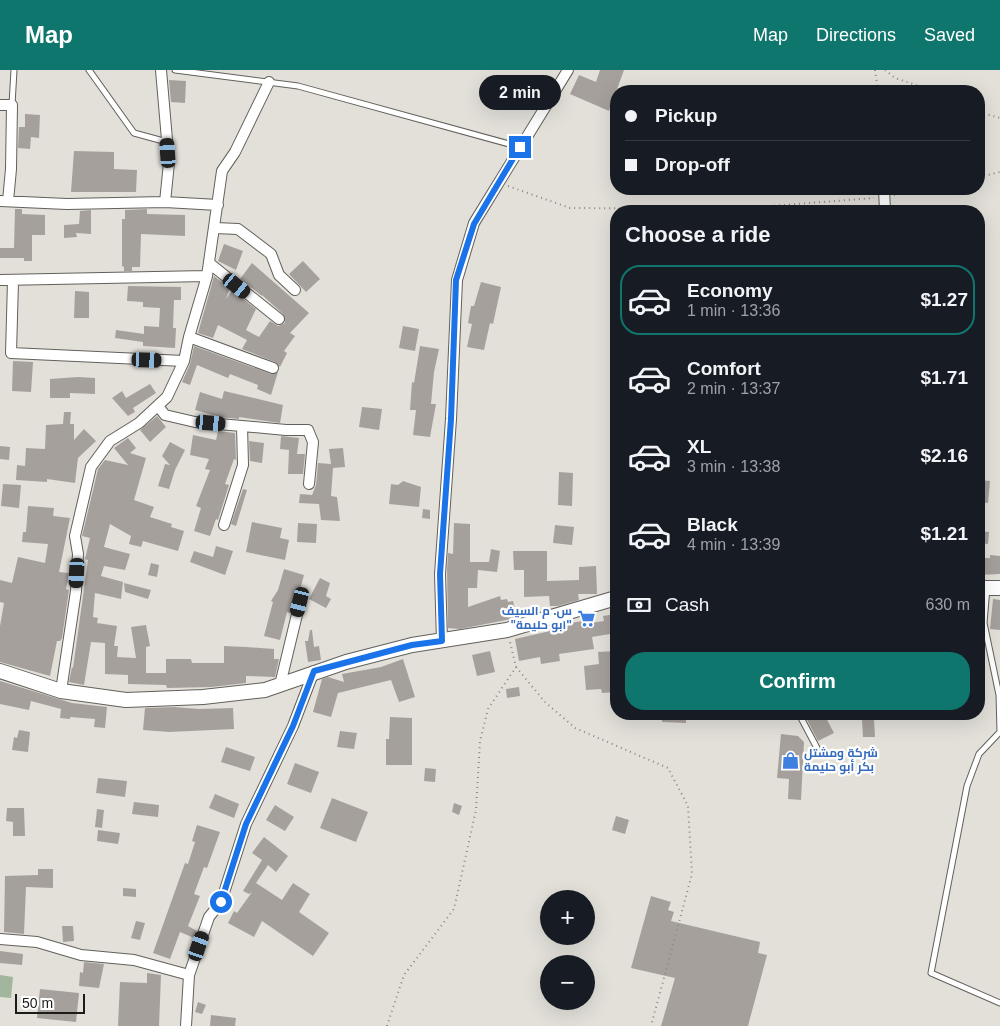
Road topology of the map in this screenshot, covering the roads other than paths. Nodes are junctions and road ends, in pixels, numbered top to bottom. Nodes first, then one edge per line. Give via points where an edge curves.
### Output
1 (14, 70) edge
2 (90, 70) edge
3 (161, 70) edge
4 (176, 70) edge
5 (568, 70) edge
6 (269, 82) junction
7 (0, 105) edge
8 (12, 105) junction
9 (167, 142) junction
10 (520, 147) junction
11 (4, 201) edge
12 (165, 202) junction
13 (218, 205) junction
14 (215, 228) junction
15 (210, 263) junction
16 (207, 276) junction
17 (0, 280) edge
18 (13, 281) junction
19 (295, 290) dead end
20 (279, 319) dead end
21 (189, 336) junction
22 (184, 361) junction
23 (273, 368) dead end
24 (158, 406) junction
25 (242, 426) junction
26 (309, 484) dead end
27 (224, 525) dead end
28 (988, 588) edge
29 (610, 600) edge
30 (300, 602) dead end
31 (985, 614) edge
32 (985, 628) edge
33 (442, 641) junction
34 (0, 671) edge
35 (314, 671) junction
36 (280, 685) junction
37 (61, 691) junction
38 (802, 720) edge
39 (817, 748) dead end
40 (0, 939) edge
41 (189, 974) junction
42 (1000, 1002) edge
43 (186, 1026) edge

1 - 8 lane
2 - 9 lane via 134,133
3 - 9 street
4 - 6 lane
5 - 10 street
6 - 10 lane via 298,86
6 - 13 street via 235,152 222,171
7 - 8 street
8 - 11 street via 12,170
9 - 12 street
10 - 33 street via 474,224 456,280 451,419 440,574
11 - 12 street via 67,204
12 - 13 street
13 - 14 street
14 - 15 street
14 - 19 street via 238,229 271,254 279,275
15 - 16 street
15 - 20 street
16 - 18 street
16 - 21 street
17 - 18 street
18 - 22 street via 11,353
21 - 22 street
21 - 23 street
22 - 24 street via 167,397
24 - 25 street via 165,415 180,419
24 - 37 street via 139,423 110,441 91,466 75,536 78,554 76,591
25 - 26 street via 308,430 312,442
25 - 27 street via 243,465
28 - 31 lane
29 - 33 street via 506,630
30 - 36 street
32 - 42 lane via 999,695 1000,732 979,754 967,786 931,974
33 - 35 street via 412,645
34 - 37 street
35 - 36 street
35 - 41 street via 290,733 246,824 221,902 208,917
36 - 37 street via 265,690 203,697 126,700
38 - 39 lane
40 - 41 street via 37,942 81,955 134,960
41 - 43 street

